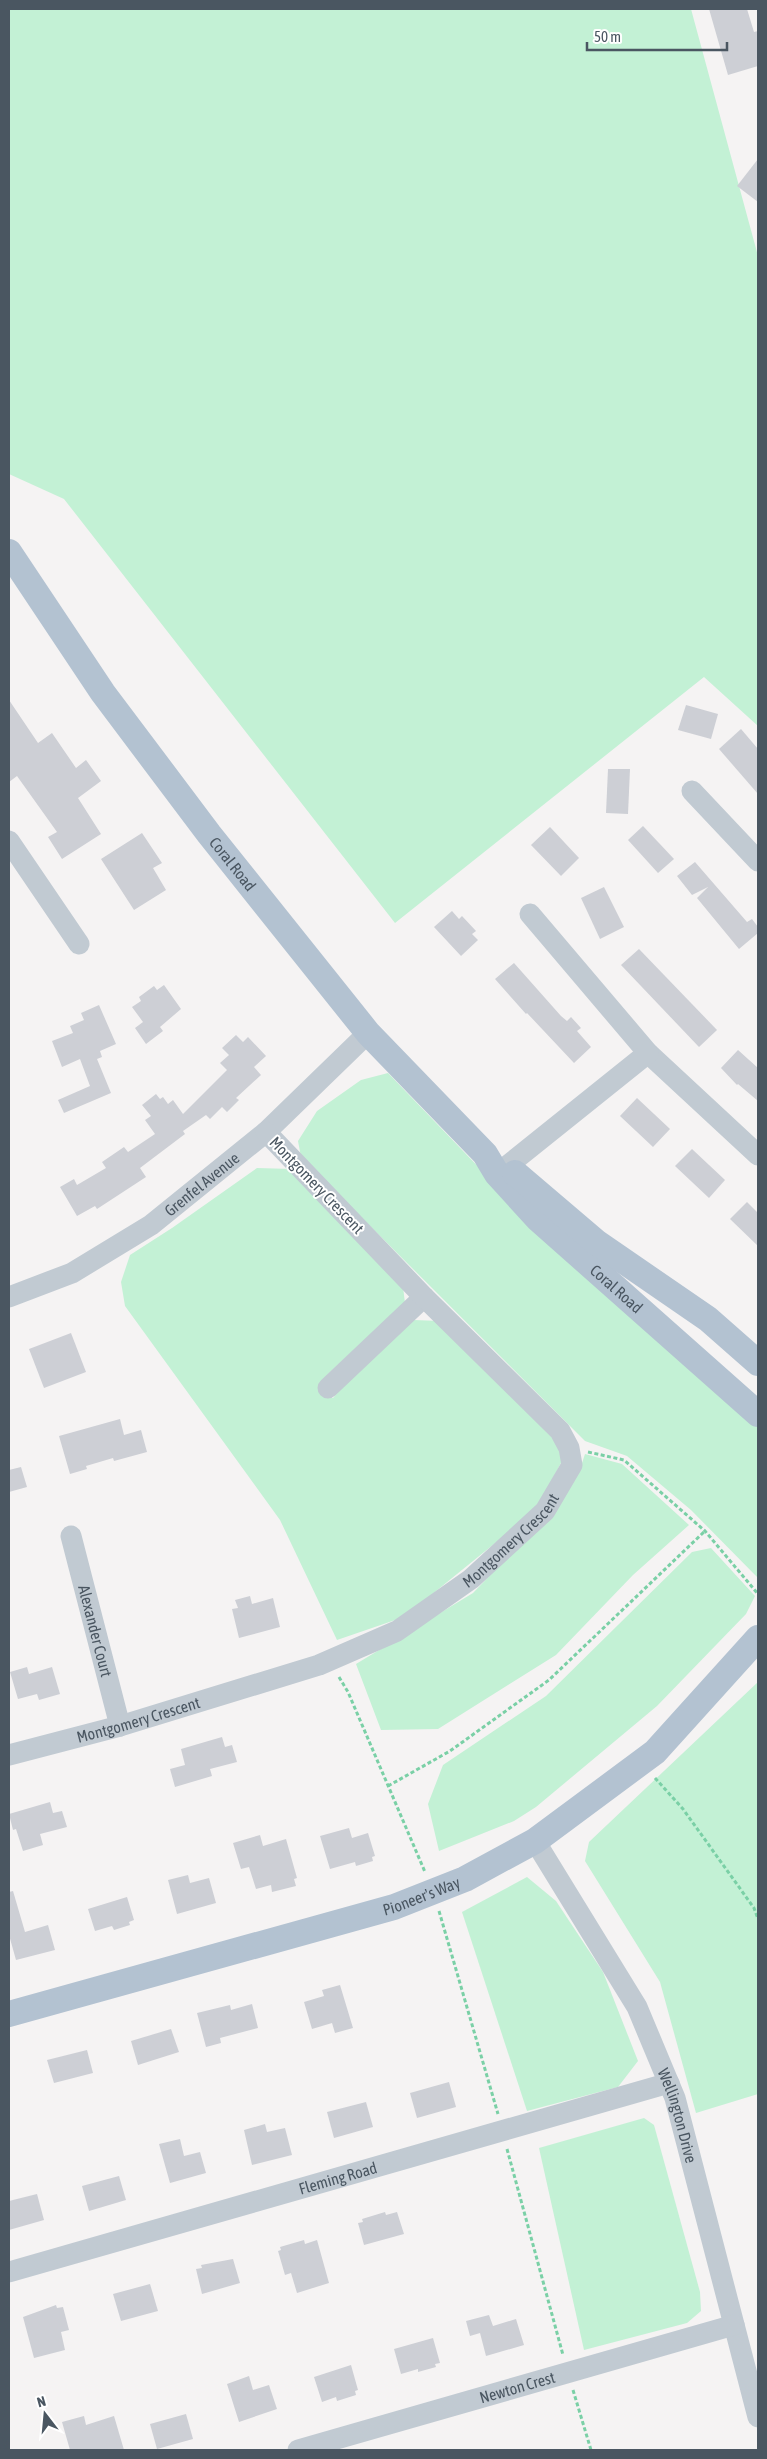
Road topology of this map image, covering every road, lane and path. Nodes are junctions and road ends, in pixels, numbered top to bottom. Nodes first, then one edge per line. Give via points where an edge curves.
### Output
1 (9, 554) edge
2 (692, 792) dead end
3 (9, 841) edge
4 (758, 861) edge
5 (530, 914) dead end
6 (79, 944) dead end
7 (368, 1033) junction
8 (648, 1053) junction
9 (266, 1132) junction
10 (758, 1155) edge
11 (496, 1164) junction
12 (9, 1297) edge
13 (424, 1298) junction
14 (758, 1363) edge
15 (328, 1388) dead end
16 (758, 1414) edge
17 (569, 1448) junction
18 (705, 1531) junction
19 (71, 1536) dead end
20 (758, 1594) edge
21 (758, 1638) edge
22 (319, 1665) junction
23 (120, 1726) junction
24 (9, 1756) edge
25 (642, 1762) junction
26 (388, 1786) junction
27 (535, 1841) junction
28 (433, 1892) junction
29 (758, 1919) edge
30 (9, 2014) edge
31 (669, 2082) junction
32 (502, 2130) junction
33 (9, 2272) edge
34 (734, 2325) junction
35 (568, 2373) junction
36 (758, 2417) edge
37 (298, 2450) edge
38 (591, 2450) edge

1 - 7 main road, Coral Road via 103,693 209,834
2 - 4 street
3 - 6 street
5 - 8 street
7 - 9 street, Grenfel Avenue
7 - 11 main road, Coral Road
8 - 10 street
8 - 11 street
9 - 12 street, Grenfel Avenue via 151,1225 72,1273
9 - 13 street, Montgomery Crescent
11 - 14 main road, Coral Road via 596,1242 708,1319
11 - 16 main road, Coral Road via 538,1219
13 - 15 street
13 - 17 street, Montgomery Crescent via 560,1431
17 - 18 path via 624,1460
17 - 22 street, Montgomery Crescent via 572,1465 545,1511 471,1579 397,1630
18 - 20 path
18 - 26 path via 549,1680 450,1751
19 - 23 street, Alexander Court
21 - 25 main road, Pioneer's Way via 656,1752
22 - 23 street, Montgomery Crescent
22 - 26 path via 332,1671 348,1692
23 - 24 street, Montgomery Crescent
25 - 27 main road, Pioneer's Way
25 - 29 path via 682,1809 754,1908
26 - 28 path
27 - 28 main road, Pioneer's Way via 465,1880
27 - 31 street, Wellington Drive via 637,2007
28 - 30 main road, Pioneer's Way via 384,1909
28 - 32 path
31 - 32 street, Fleming Road
31 - 34 street, Wellington Drive
32 - 33 street, Fleming Road
32 - 35 path
34 - 35 street, Newton Crest
34 - 36 street, Wellington Drive
35 - 37 street, Newton Crest
35 - 38 path

